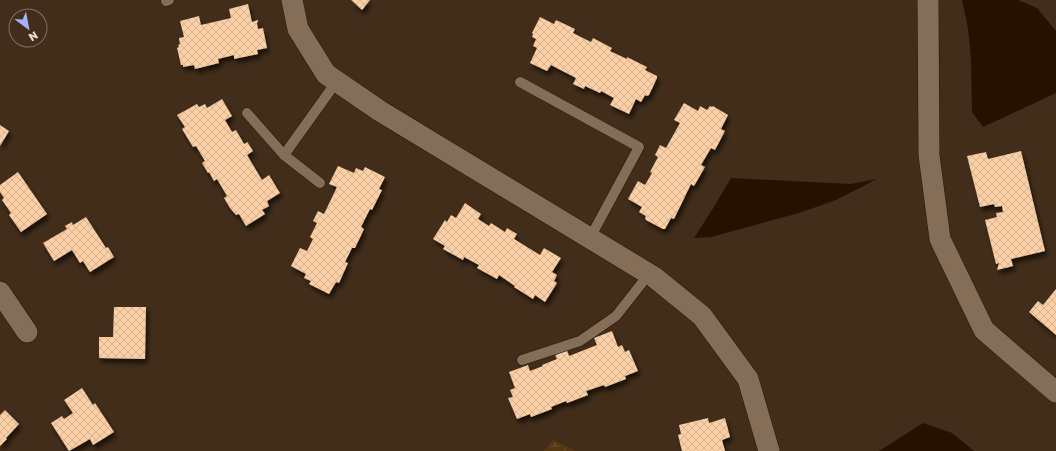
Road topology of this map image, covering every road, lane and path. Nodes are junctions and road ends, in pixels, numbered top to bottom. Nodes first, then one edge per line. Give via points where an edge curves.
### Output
1 (292, 0) edge
2 (928, 0) edge
3 (337, 81) junction
4 (520, 82) dead end
5 (247, 113) dead end
6 (284, 155) junction
7 (320, 183) dead end
8 (590, 238) junction
9 (649, 274) junction
10 (0, 292) edge
11 (26, 332) dead end
12 (522, 360) dead end
13 (1056, 392) edge
14 (769, 451) edge

1 - 3 street via 298,29 326,74
2 - 13 street via 930,155 940,239 984,330
3 - 6 lane
3 - 8 street via 380,111
4 - 8 lane via 638,147
5 - 6 lane
6 - 7 lane
8 - 9 street
9 - 12 lane via 616,316 580,341
9 - 14 street via 702,316 748,379
10 - 11 street

